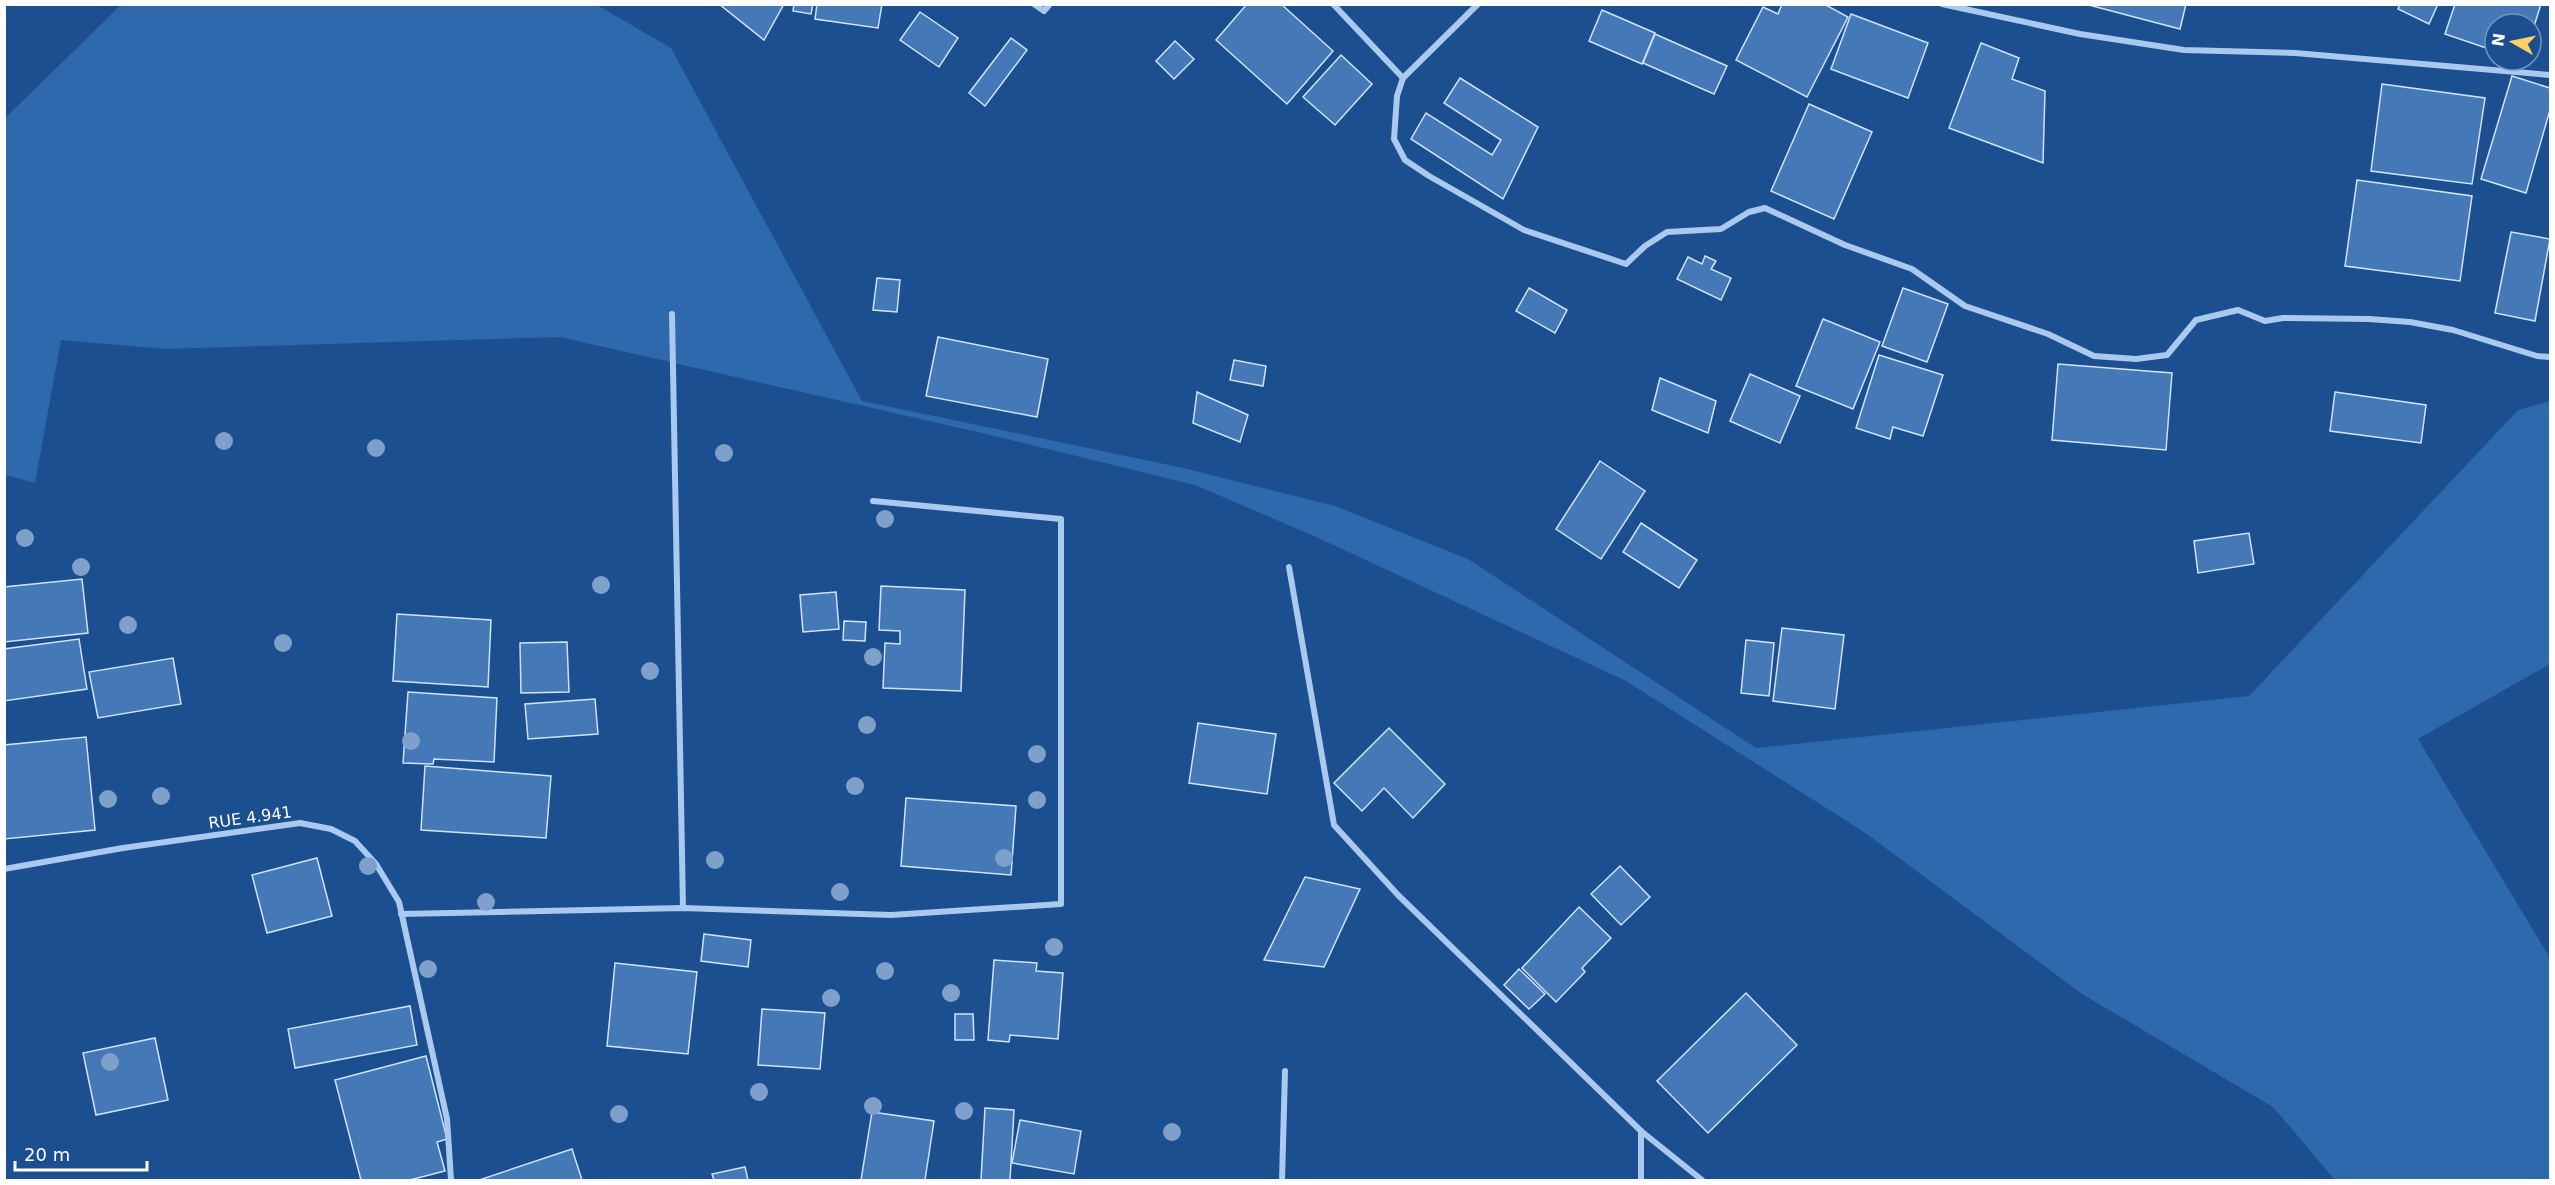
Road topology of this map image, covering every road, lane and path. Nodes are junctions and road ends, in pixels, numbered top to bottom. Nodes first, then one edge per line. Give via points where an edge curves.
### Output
1 (1034, 4) edge
2 (1050, 4) edge
3 (1333, 4) edge
4 (1478, 4) edge
5 (1942, 4) edge
6 (2550, 75) edge
7 (1403, 78) junction
8 (672, 314) dead end
9 (2550, 357) edge
10 (873, 501) dead end
11 (1289, 567) dead end
12 (4, 869) edge
13 (683, 908) junction
14 (401, 914) junction
15 (1285, 1071) dead end
16 (1641, 1131) junction
17 (451, 1180) edge
18 (1282, 1180) edge
19 (1641, 1180) edge
20 (1702, 1180) edge

1 - 2 street via 1044,10
3 - 7 street
4 - 7 street
5 - 6 street via 2080,34 2184,50 2295,53
7 - 9 street via 1397,96 1394,139 1405,160 1524,230 1626,264 1667,232 1721,229 1749,212 1765,208 1845,245 1912,269 1965,306 2048,334 2094,356 2167,355 2196,320 2238,310 2265,321 2283,318 2410,322
8 - 13 street
10 - 13 street via 1061,519 1061,904 891,915
11 - 16 street via 1334,825 1398,895
12 - 14 street, RUE 4.941 via 300,823 331,829 355,841 376,864 399,902
13 - 14 street
14 - 17 street, RUE 4.941 via 447,1119
15 - 18 street
16 - 19 street
16 - 20 street

